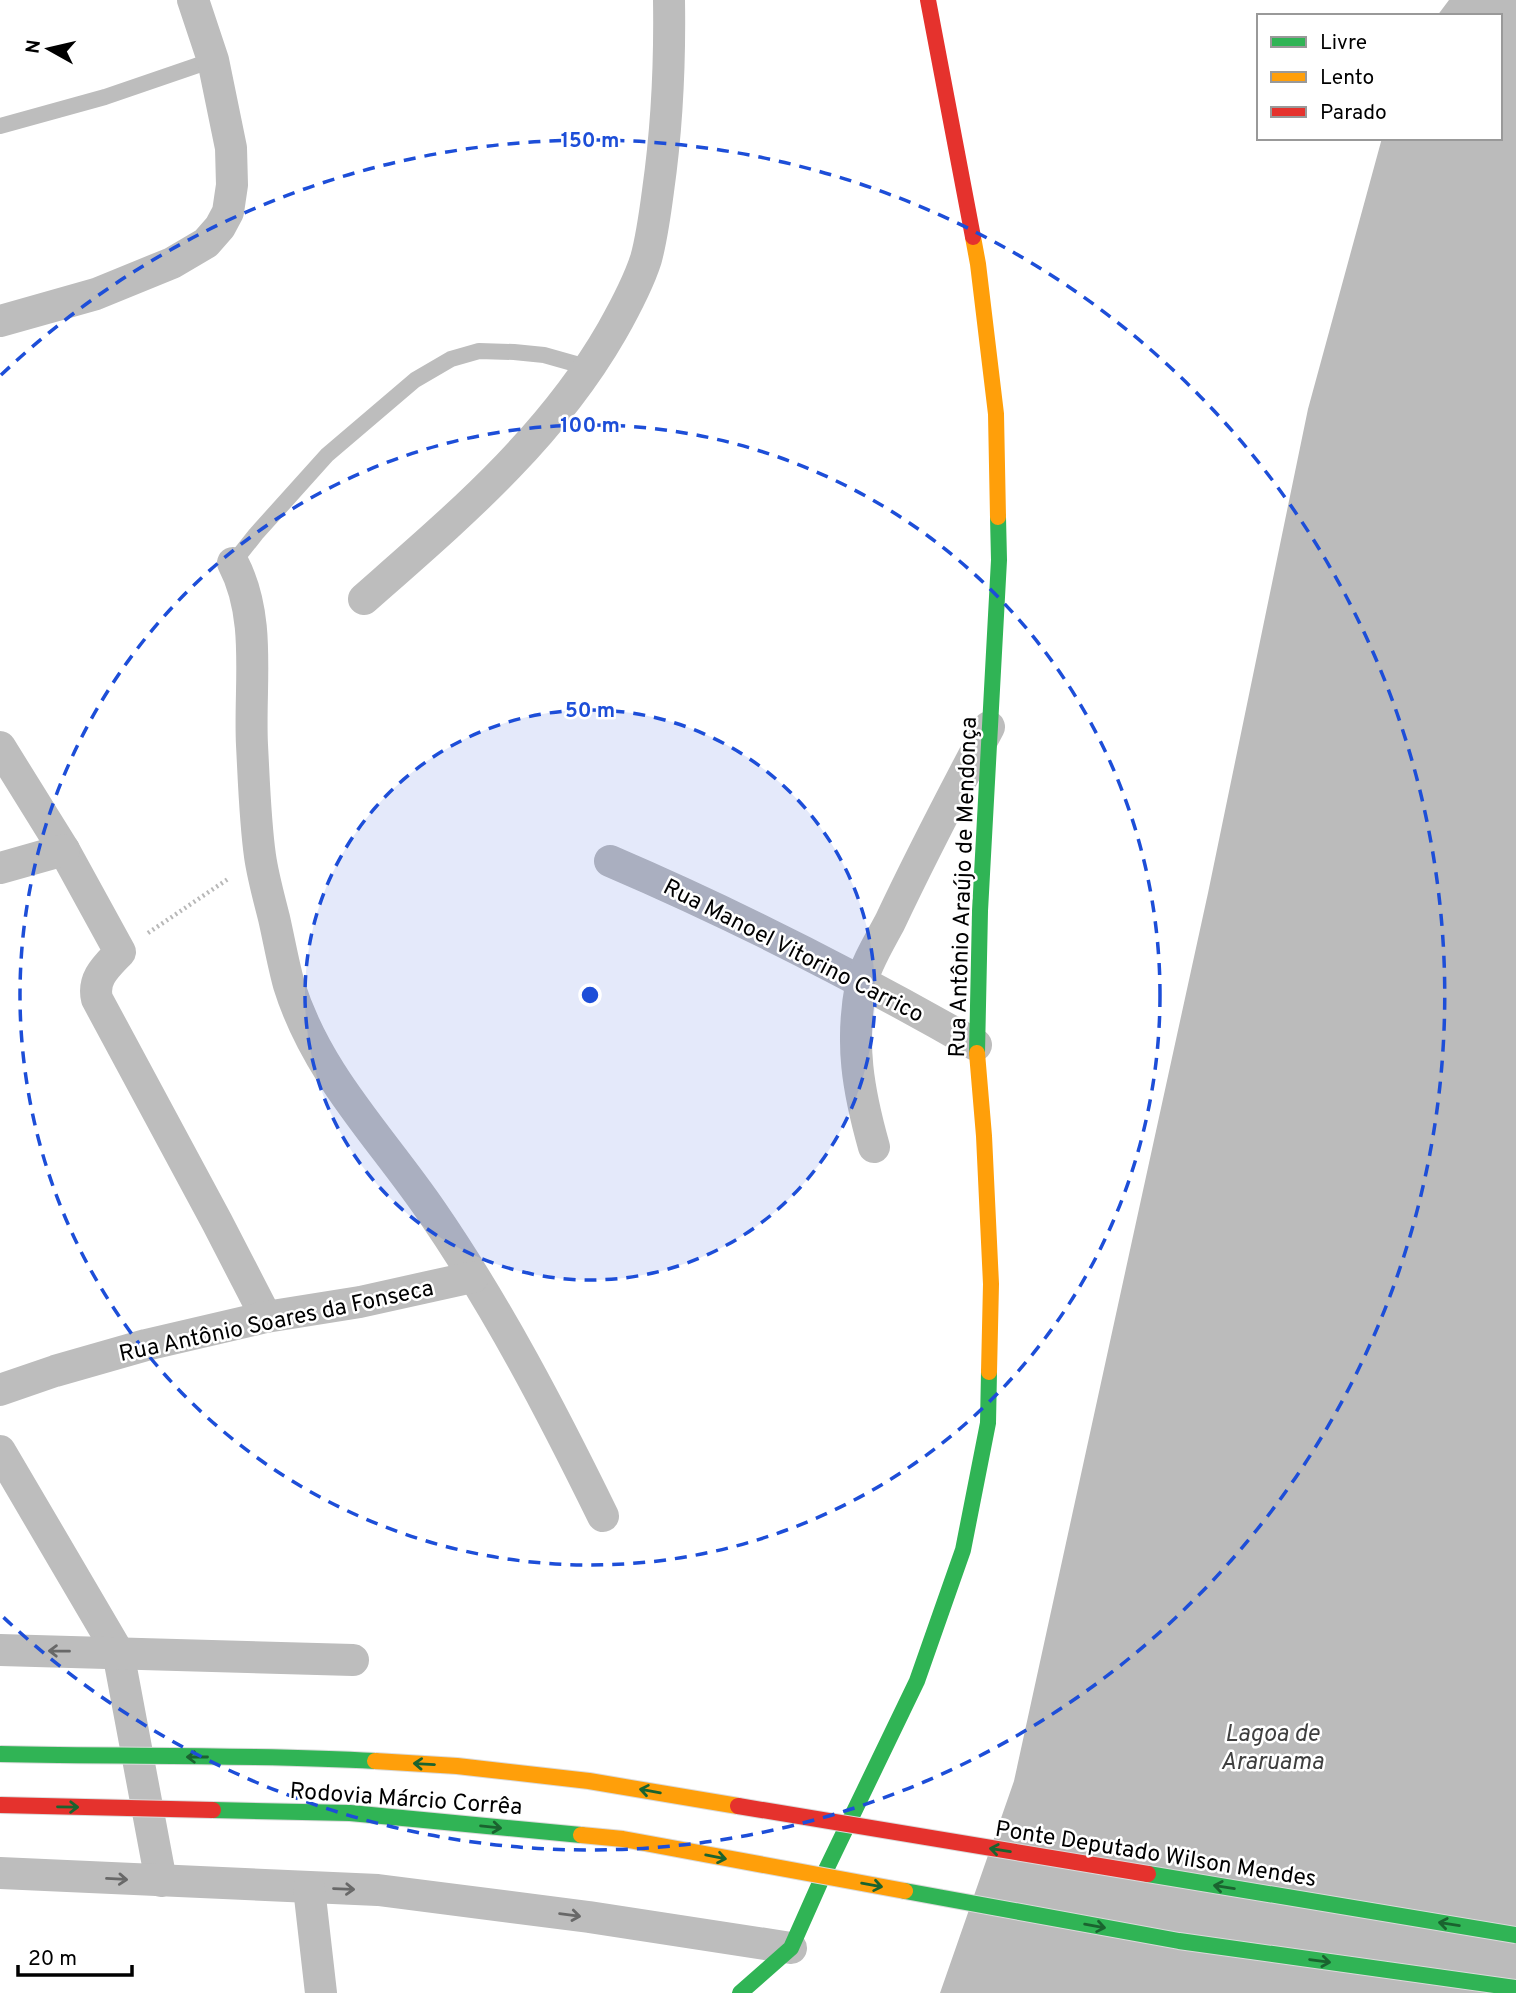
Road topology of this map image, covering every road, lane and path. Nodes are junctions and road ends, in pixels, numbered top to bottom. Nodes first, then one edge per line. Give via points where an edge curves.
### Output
1 (193, 0) edge
2 (669, 0) edge
3 (928, 0) edge
4 (213, 60) junction
5 (0, 126) edge
6 (0, 321) edge
7 (590, 368) junction
8 (233, 563) joint
9 (364, 599) dead end
10 (991, 723) junction
11 (0, 747) edge
12 (64, 850) junction
13 (260, 857) junction
14 (610, 861) dead end
15 (0, 868) edge
16 (120, 952) junction
17 (862, 980) junction
18 (976, 1045) junction
19 (874, 1147) dead end
20 (473, 1277) junction
21 (266, 1317) junction
22 (0, 1390) edge
23 (0, 1451) edge
24 (603, 1516) dead end
25 (0, 1650) edge
26 (118, 1652) junction
27 (353, 1660) dead end
28 (0, 1754) edge
29 (0, 1805) edge
30 (790, 1815) joint
31 (0, 1873) edge
32 (162, 1881) junction
33 (309, 1888) junction
34 (1516, 1935) edge
35 (791, 1948) junction
36 (1516, 1988) edge
37 (321, 1993) edge
38 (740, 1993) edge

1 - 4 street
2 - 7 street via 670,58 654,226 631,298
3 - 10 main road, Rua Antônio Araújo de Mendonça via 978,264 996,414 999,560
4 - 5 lane
4 - 6 street via 230,148 232,185 228,212 220,227 206,243 172,263 96,294
7 - 8 lane via 514,352 478,351 451,359 415,380 327,455
7 - 9 street via 520,455
8 - 13 street, Rua Antônio Soares da Fonseca via 251,622 252,744
10 - 17 street
10 - 18 main road, Rua Antônio Araújo de Mendonça
11 - 12 street
12 - 15 street
12 - 16 street
13 - 16 path
13 - 20 street, Rua Antônio Soares da Fonseca via 289,985 307,1033 332,1077 433,1212
14 - 17 street, Rua Manoel Vitorino Carrico
16 - 21 street via 97,979 97,999
17 - 18 street, Rua Manoel Vitorino Carrico
17 - 19 street via 856,1013 856,1072
18 - 35 main road, Rua Antônio Araújo de Mendonça via 991,1284 988,1423 963,1550 918,1681
20 - 21 street, Rua Antônio Soares da Fonseca
20 - 24 street, Rua Antônio Soares da Fonseca via 560,1428
21 - 22 street, Rua Antônio Soares da Fonseca via 146,1345
23 - 26 street
26 -> 25 street
26 - 27 street
26 - 32 street
30 -> 28 main road, Rodovia Márcio Corrêa, bridge via 589,1781 457,1766 296,1757
29 -> 36 main road, Rodovia Márcio Corrêa, bridge via 350,1813 623,1839 1179,1941
34 -> 30 main road, Ponte Deputado Wilson Mendes, bridge
31 -> 32 street
32 - 33 street
33 -> 35 street via 391,1892
33 - 37 street
35 - 38 main road

